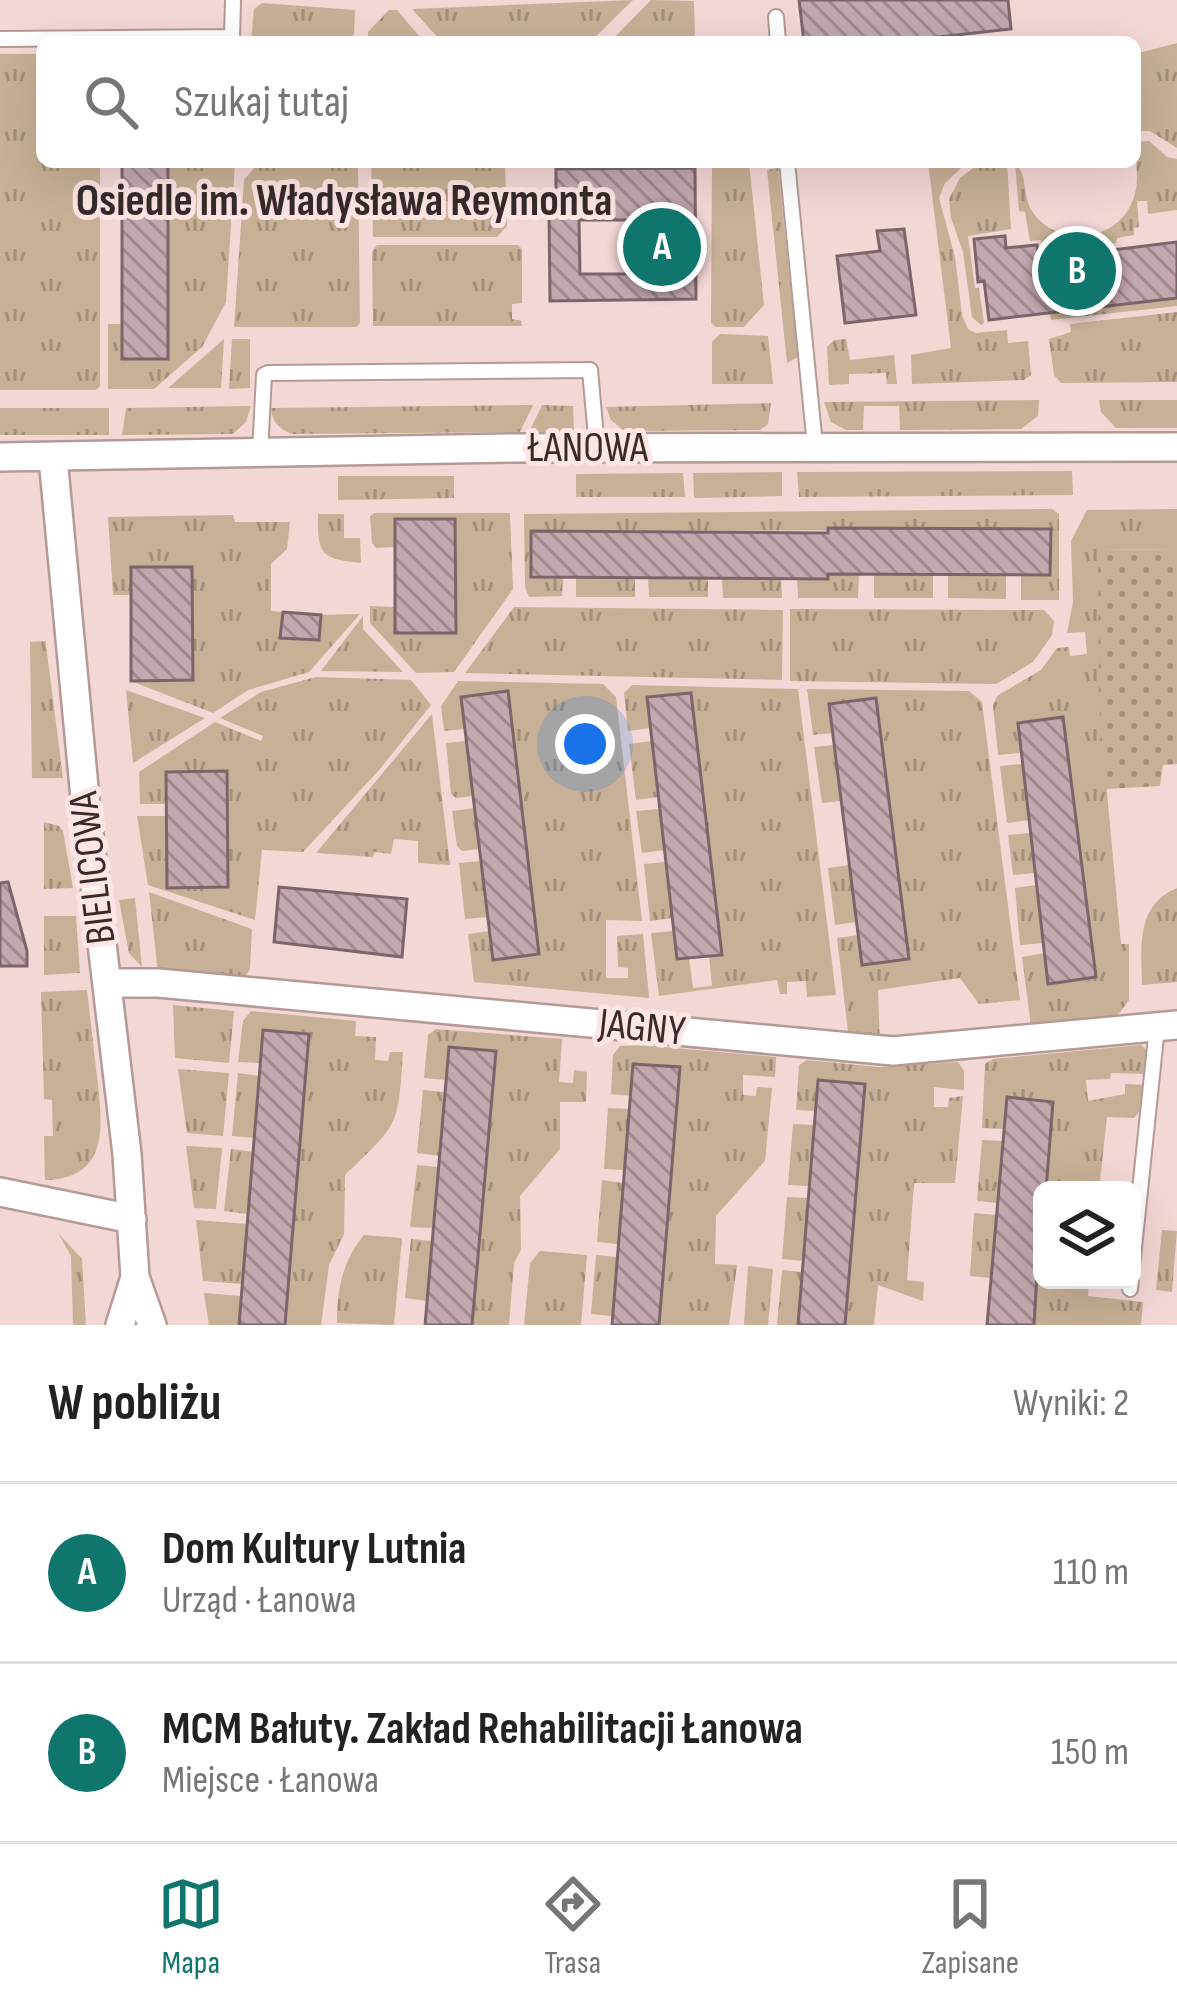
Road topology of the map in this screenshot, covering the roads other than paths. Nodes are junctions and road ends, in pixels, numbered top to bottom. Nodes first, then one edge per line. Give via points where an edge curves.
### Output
1 (233, 0) edge
2 (776, 17) dead end
3 (232, 36) edge
4 (778, 36) edge
5 (0, 39) edge
6 (36, 39) edge
7 (788, 168) edge
8 (814, 446) junction
9 (1177, 447) edge
10 (597, 448) junction
11 (260, 454) junction
12 (0, 457) edge
13 (53, 458) junction
14 (107, 983) junction
15 (1167, 1026) edge
16 (0, 1192) edge
17 (1141, 1205) edge
18 (132, 1219) junction
19 (135, 1277) junction
20 (121, 1325) edge
21 (152, 1325) edge

1 - 3 lane
2 - 4 lane
5 - 6 lane
7 - 8 lane
8 - 9 street, ŁANOWA
8 - 10 street, ŁANOWA
10 - 11 street, ŁANOWA
10 - 11 lane via 590,370 268,373
11 - 13 street, ŁANOWA
12 - 13 street, ŁANOWA
13 - 14 street, BIELICOWA
14 - 15 street, JAGNY via 893,1051
14 - 18 street, BIELICOWA
15 - 17 lane
16 - 18 street
18 - 19 street, BIELICOWA
19 - 20 street, BIELICOWA
19 - 21 street, BIELICOWA

